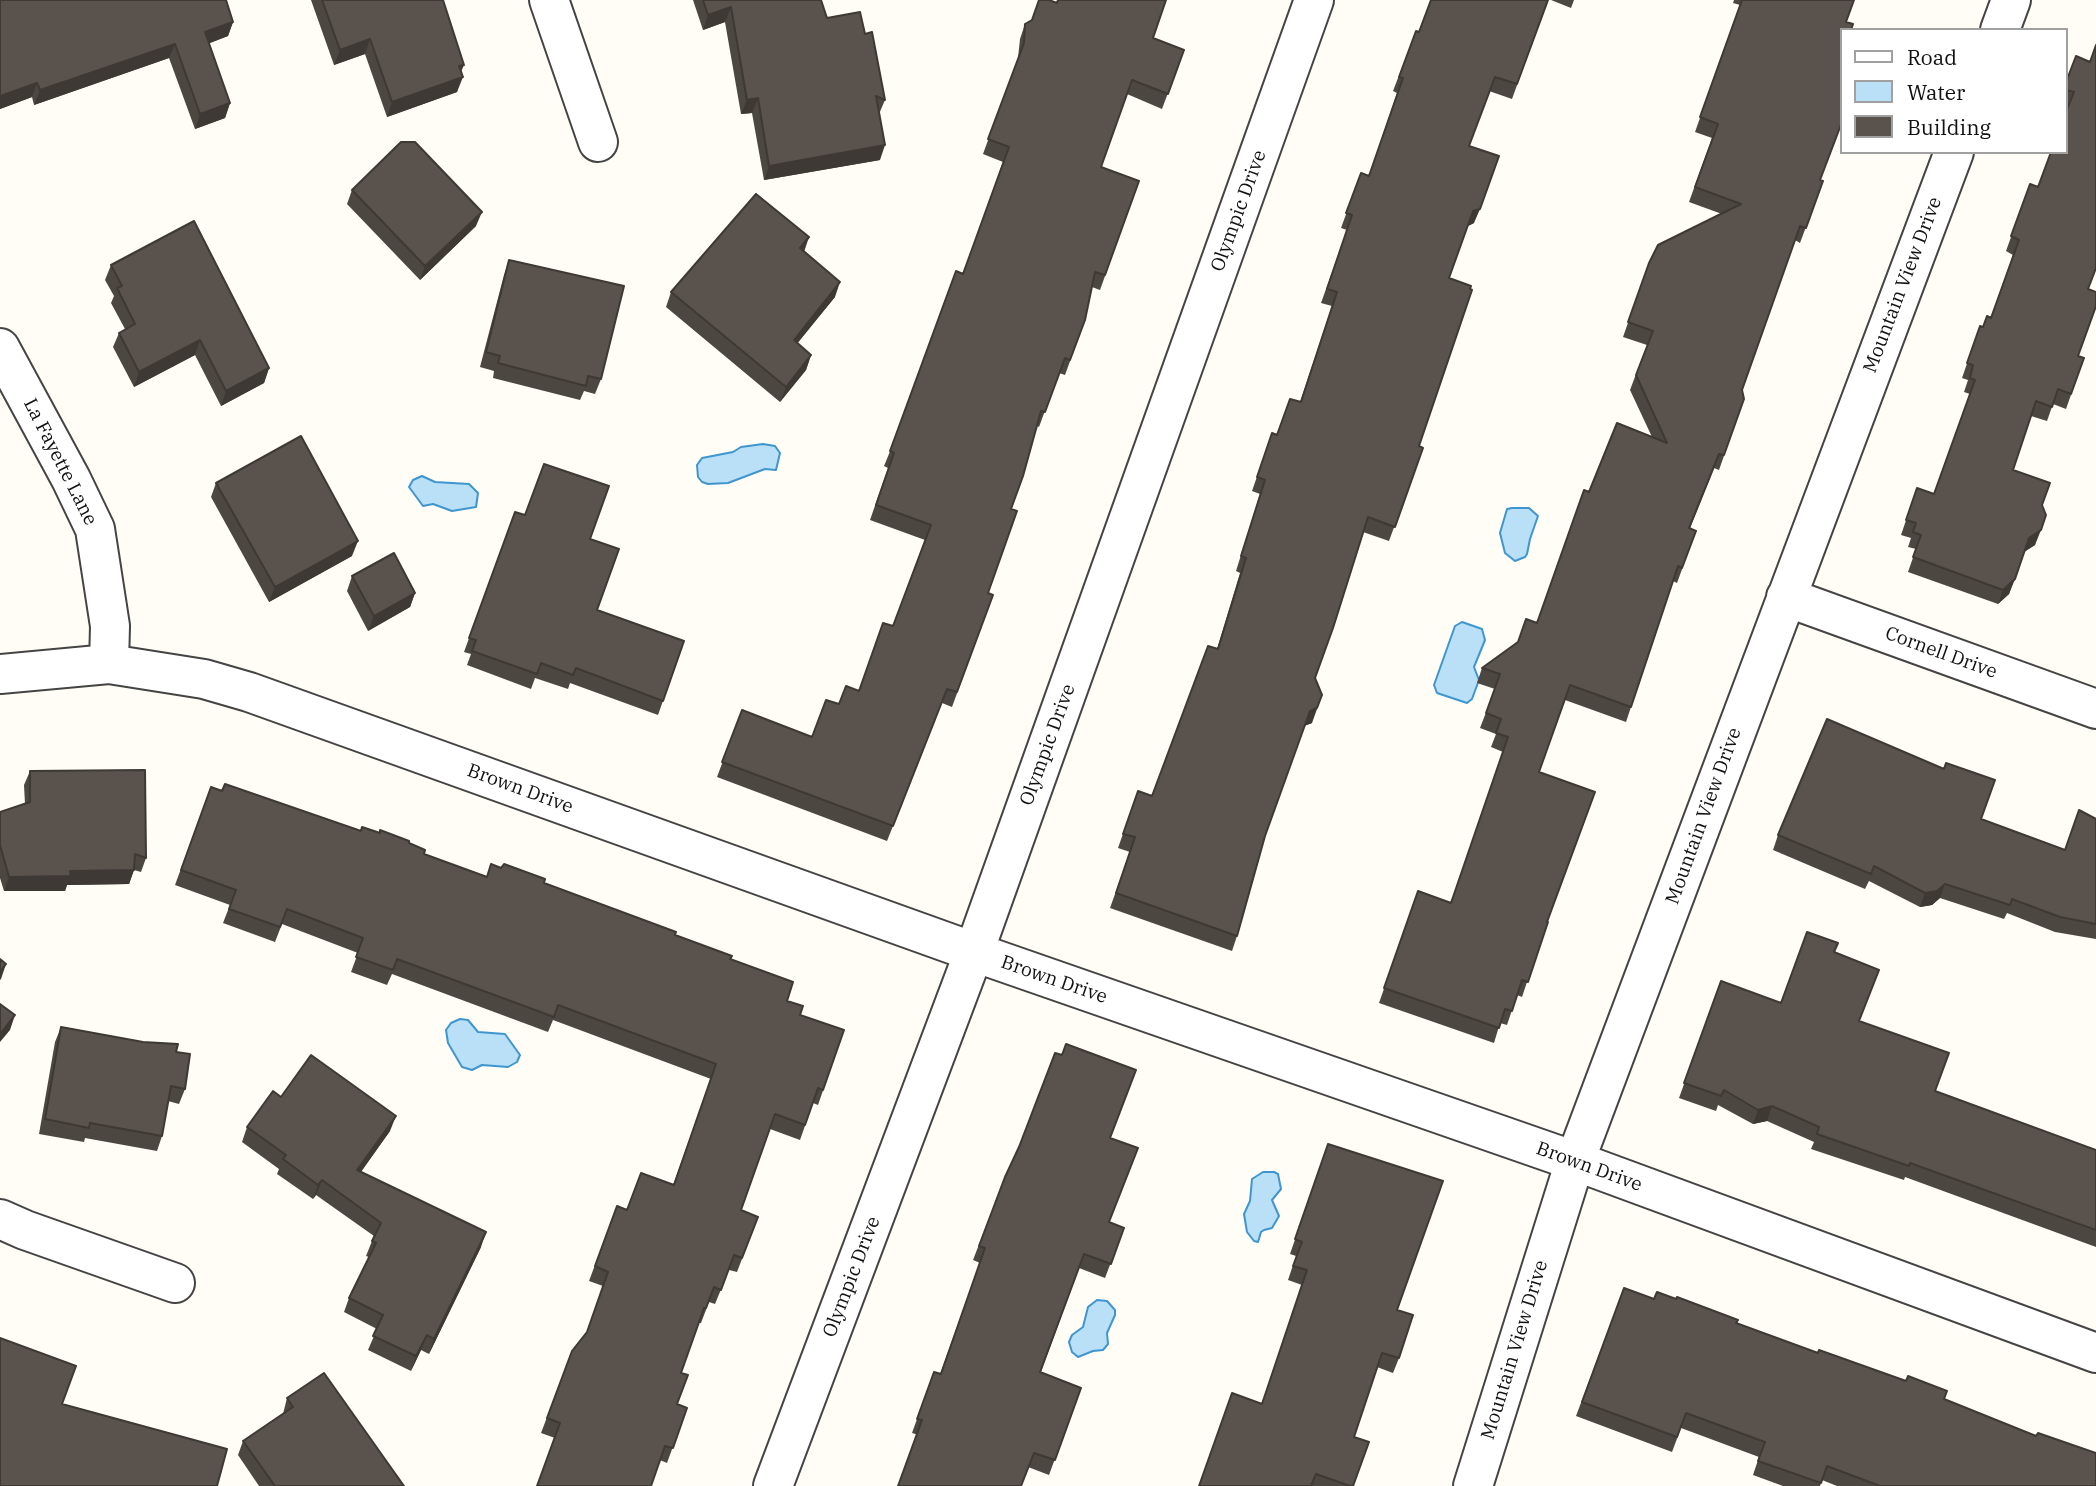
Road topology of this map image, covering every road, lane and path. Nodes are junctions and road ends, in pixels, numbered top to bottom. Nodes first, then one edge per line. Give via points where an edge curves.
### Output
1 (549, 0) edge
2 (1314, 0) edge
3 (2011, 0) edge
4 (2001, 28) edge
5 (598, 142) dead end
6 (1953, 154) edge
7 (0, 348) edge
8 (1786, 597) junction
9 (109, 664) junction
10 (0, 674) edge
11 (2096, 709) edge
12 (974, 952) junction
13 (1575, 1161) junction
14 (0, 1219) edge
15 (175, 1283) dead end
16 (2096, 1353) edge
17 (774, 1486) edge
18 (1473, 1486) edge

1 - 5 street
2 - 12 street, Olympic Drive
3 - 4 street
6 - 8 street, Mountain View Drive
7 - 9 street, La Fayette Lane via 95,529 110,626
8 - 11 street, Cornell Drive
8 - 13 street, Mountain View Drive
9 - 10 street, Brown Drive
9 - 12 street, Brown Drive via 204,679 249,692
12 - 13 street, Brown Drive
12 - 17 street, Olympic Drive
13 - 16 street, Brown Drive
13 - 18 street, Mountain View Drive
14 - 15 street

